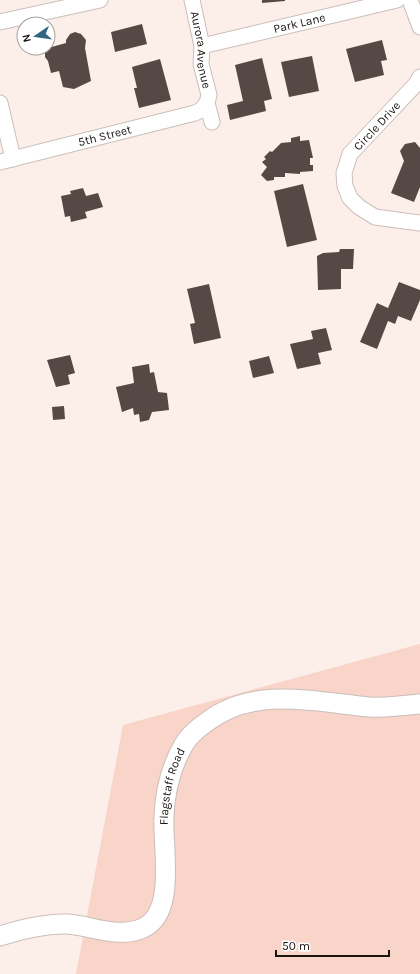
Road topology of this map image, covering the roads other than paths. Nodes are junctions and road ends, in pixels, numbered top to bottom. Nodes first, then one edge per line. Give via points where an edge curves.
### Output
1 (100, 0) edge
2 (192, 0) edge
3 (397, 0) edge
4 (410, 0) edge
5 (0, 22) edge
6 (420, 27) edge
7 (202, 46) junction
8 (420, 77) edge
9 (0, 103) edge
10 (207, 103) junction
11 (212, 122) dead end
12 (6, 160) edge
13 (420, 223) edge
14 (420, 704) edge
15 (0, 936) edge

1 - 5 street
2 - 7 street, Aurora Avenue
3 - 7 street, Park Lane
4 - 6 street
7 - 10 street, Aurora Avenue via 201,64 209,94
8 - 13 street, Circle Drive via 350,154 344,172 345,186 350,198 359,207 375,217
9 - 12 street
10 - 11 street, Aurora Avenue
10 - 12 street, 5th Street via 195,113
14 - 15 street, Flagstaff Road via 370,707 277,698 255,701 217,714 187,739 173,770 164,815 164,895 159,913 152,922 131,931 102,931 68,924 27,929

